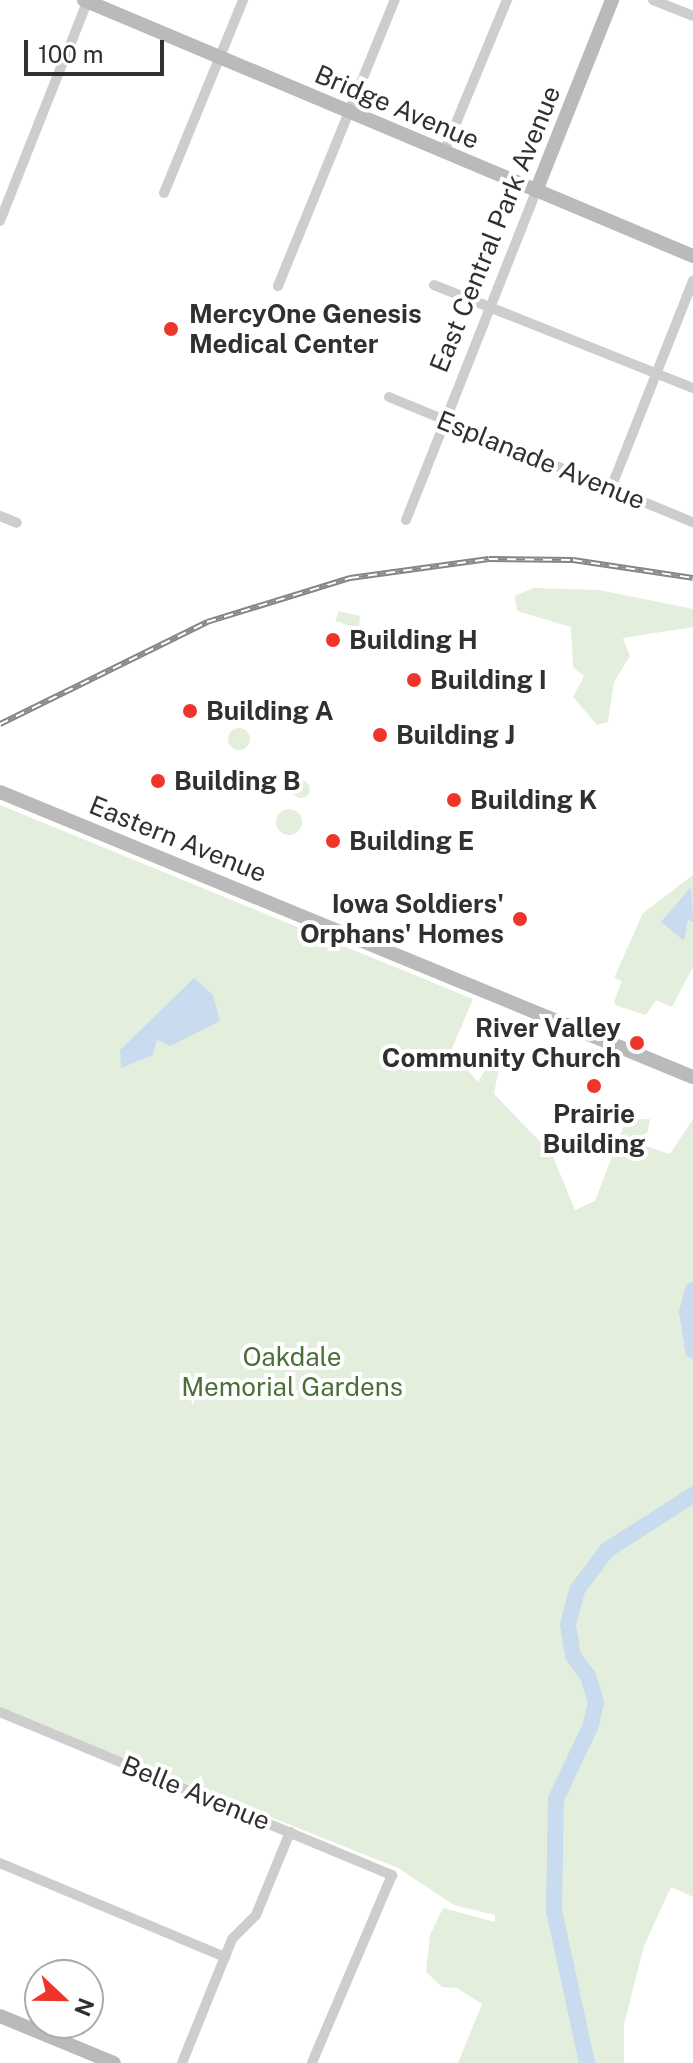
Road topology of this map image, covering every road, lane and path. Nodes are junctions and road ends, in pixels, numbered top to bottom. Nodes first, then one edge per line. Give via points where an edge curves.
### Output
1 (86, 0) edge
2 (243, 0) edge
3 (395, 0) edge
4 (507, 0) edge
5 (612, 0) edge
6 (653, 0) edge
7 (693, 16) edge
8 (220, 58) junction
9 (349, 112) junction
10 (444, 152) junction
11 (536, 191) junction
12 (164, 193) dead end
13 (0, 221) edge
14 (693, 256) edge
15 (693, 281) edge
16 (434, 285) dead end
17 (278, 286) dead end
18 (490, 307) junction
19 (657, 373) junction
20 (693, 388) edge
21 (389, 397) dead end
22 (445, 420) junction
23 (611, 488) junction
24 (0, 516) edge
25 (406, 520) dead end
26 (693, 522) edge
27 (17, 523) dead end
28 (0, 792) edge
29 (693, 1077) edge
30 (0, 1712) edge
31 (290, 1832) junction
32 (0, 1863) edge
33 (225, 1957) junction
34 (0, 2016) edge
35 (114, 2063) edge
36 (182, 2063) edge
37 (312, 2063) edge

1 - 8 street, Bridge Avenue
1 - 13 street
2 - 8 street
3 - 9 street
4 - 10 street
5 - 11 street, East Central Park Avenue
6 - 7 street
8 - 9 street, Bridge Avenue
8 - 12 street
9 - 10 street, Bridge Avenue
9 - 17 street
10 - 11 street, Bridge Avenue
11 - 14 street, Bridge Avenue
11 - 18 street, East Central Park Avenue
15 - 19 street
16 - 18 street
18 - 19 street
18 - 22 street, East Central Park Avenue
19 - 20 street
19 - 23 street
21 - 22 street, Esplanade Avenue
22 - 23 street, Esplanade Avenue
22 - 25 street, East Central Park Avenue
23 - 26 street, Esplanade Avenue
24 - 27 street
28 - 29 street, Eastern Avenue
30 - 31 street, Belle Avenue
31 - 33 street via 256,1915 241,1927
31 - 37 street, Belle Avenue via 392,1875
32 - 33 street
33 - 36 street
34 - 35 street

